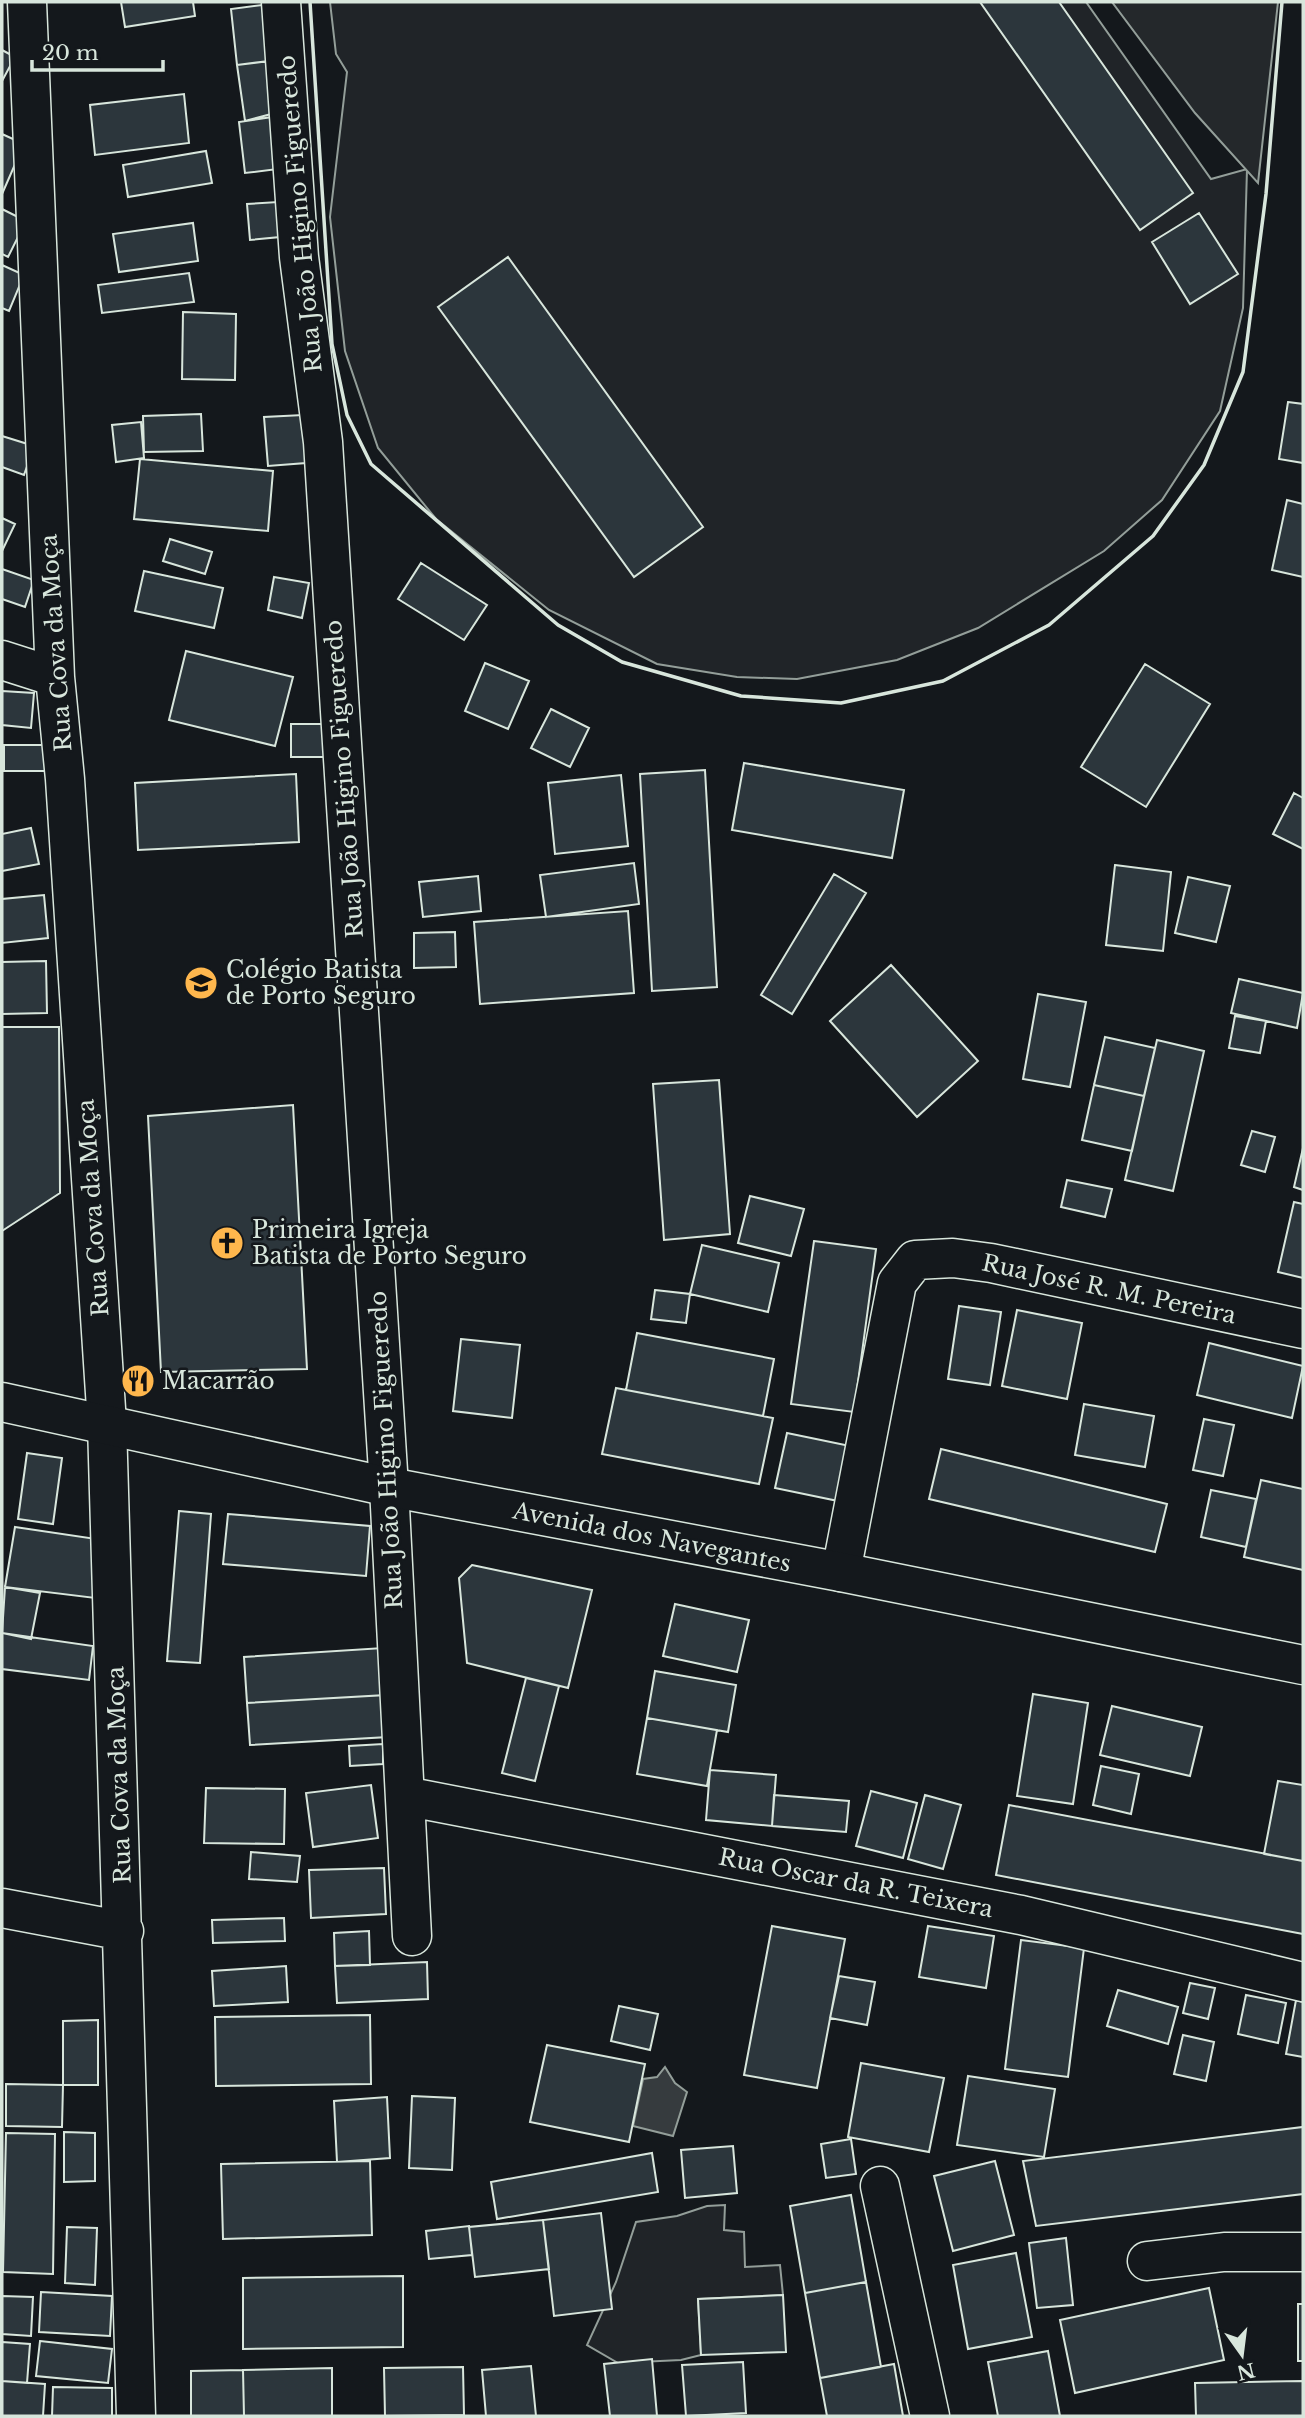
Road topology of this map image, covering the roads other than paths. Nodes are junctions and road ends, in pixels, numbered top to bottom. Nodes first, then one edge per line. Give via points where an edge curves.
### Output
1 (27, 2) edge
2 (281, 2) edge
3 (2, 660) edge
4 (55, 677) junction
5 (1303, 1329) edge
6 (2, 1402) edge
7 (107, 1424) junction
8 (389, 1487) junction
9 (841, 1572) junction
10 (1303, 1664) edge
11 (405, 1796) junction
12 (2, 1908) edge
13 (124, 1931) junction
14 (412, 1936) dead end
15 (1303, 1982) edge
16 (880, 2186) dead end
17 (1303, 2252) edge
18 (1147, 2260) dead end
19 (136, 2416) edge
20 (930, 2416) edge

1 - 4 street, Rua Cova da Moça
2 - 8 street, Rua João Higino Figueredo via 299,257 323,443
3 - 4 street
4 - 7 street, Rua Cova da Moça
5 - 9 street, Rua José R. M. Pereira via 990,1263 953,1258 915,1260 897,1283
6 - 7 street, Avenida dos Navegantes
7 - 8 street, Avenida dos Navegantes
7 - 13 street, Rua Cova da Moça
8 - 9 street, Avenida dos Navegantes
8 - 11 street, Rua João Higino Figueredo
9 - 10 street, Avenida dos Navegantes
11 - 14 street, Rua João Higino Figueredo
11 - 15 street, Rua Oscar da R. Teixera via 1021,1915
12 - 13 street
13 - 19 street, Rua Cova da Moça
16 - 20 street
17 - 18 street via 1224,2252

